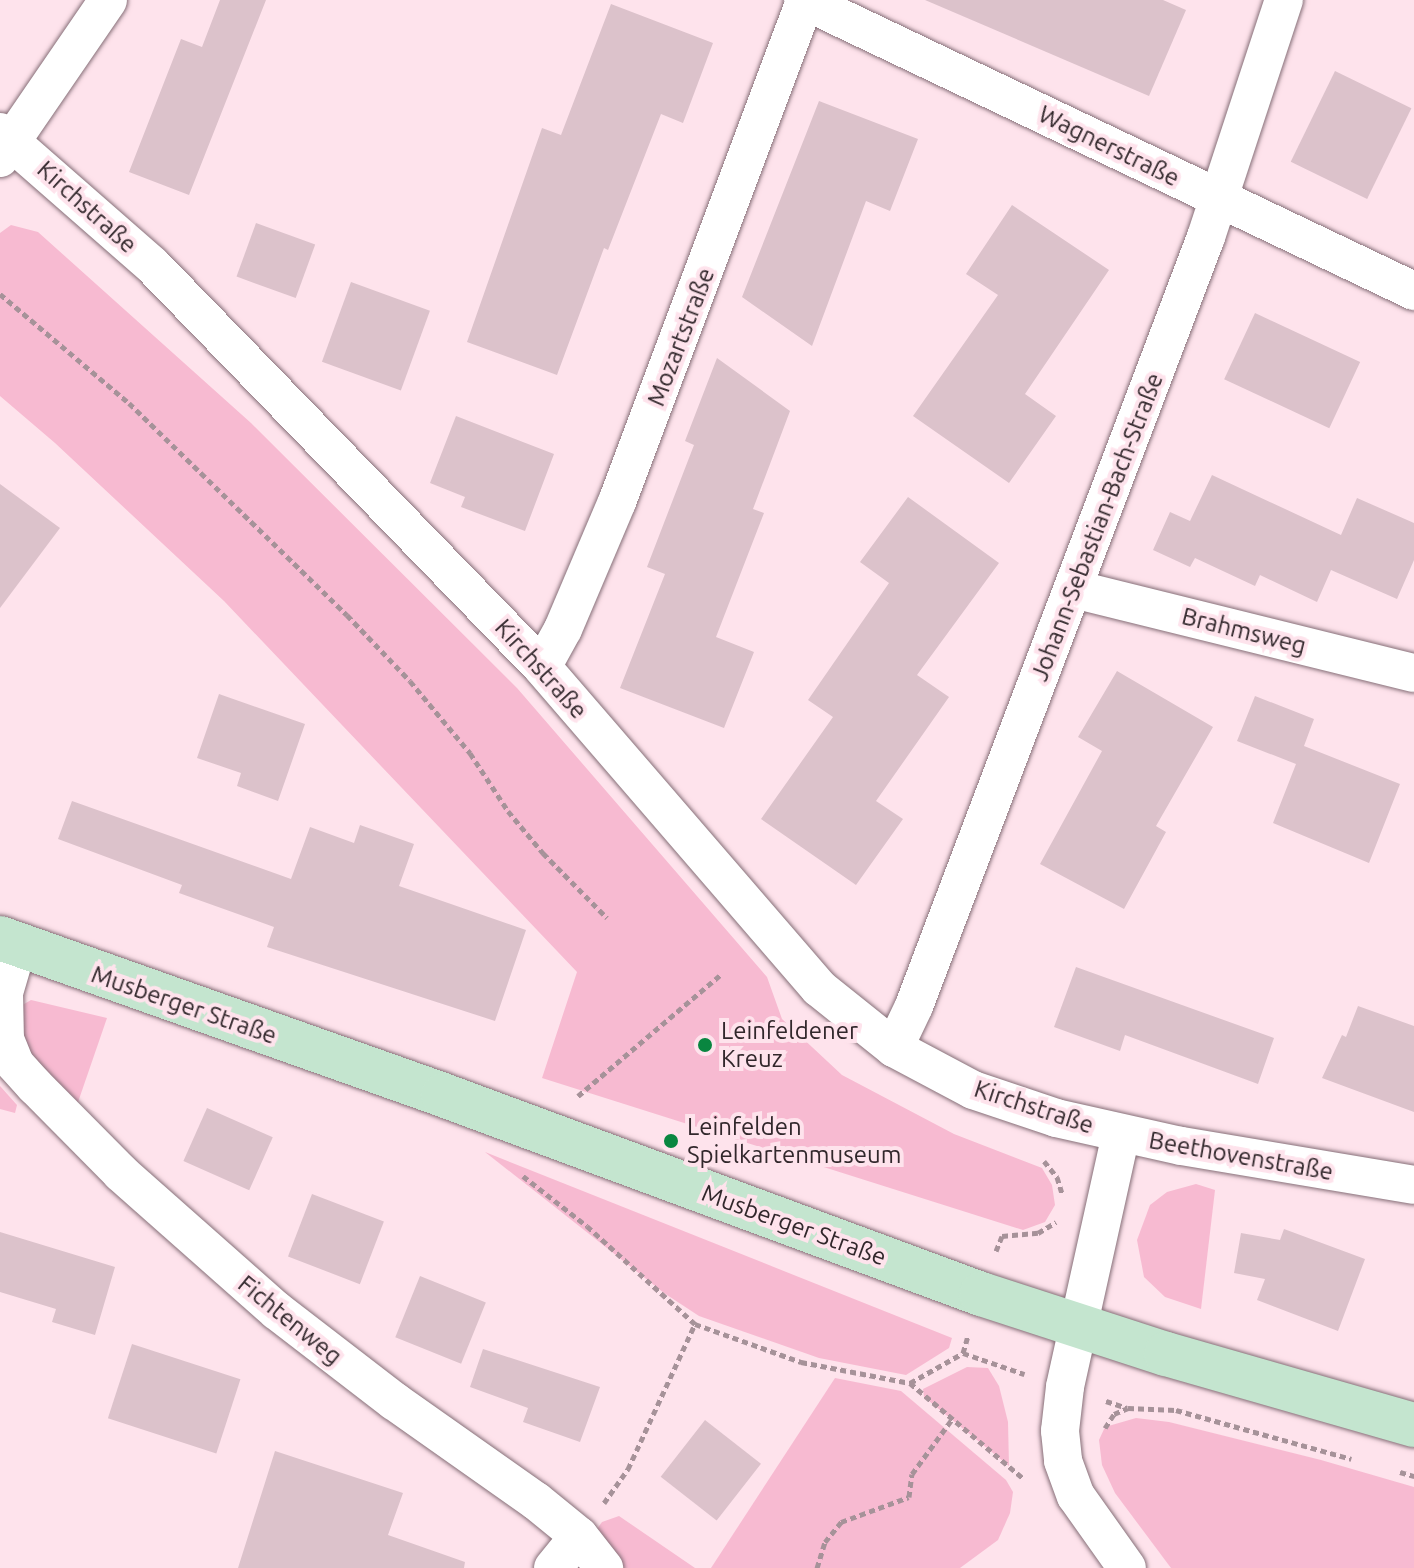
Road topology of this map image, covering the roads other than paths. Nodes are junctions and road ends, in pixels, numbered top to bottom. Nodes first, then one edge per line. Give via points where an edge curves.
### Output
1 (108, 0) edge
2 (804, 0) edge
3 (1284, 0) edge
4 (4, 144) edge
5 (1218, 199) junction
6 (1414, 291) edge
7 (1074, 589) junction
8 (542, 667) junction
9 (1414, 673) edge
10 (9, 941) edge
11 (894, 1048) junction
12 (1121, 1134) junction
13 (1414, 1185) edge
14 (1079, 1327) junction
15 (1414, 1425) edge
16 (579, 1536) junction
17 (553, 1568) edge
18 (604, 1568) edge
19 (1127, 1568) edge

1 - 4 street
2 - 5 street, Wagnerstraße
2 - 8 street, Mozartstraße via 617,502
3 - 5 street, Johann-Sebastian-Bach-Straße
4 - 8 street, Kirchstraße via 152,265
5 - 6 street, Wagnerstraße
5 - 7 street, Johann-Sebastian-Bach-Straße
7 - 9 street, Brahmsweg
7 - 11 street, Johann-Sebastian-Bach-Straße
8 - 11 street, Kirchstraße via 819,988
10 - 14 main road, Musberger Straße
10 - 16 street, Fichtenweg via 5,1039 15,1064 67,1119 220,1263 338,1360
11 - 12 street, Kirchstraße via 973,1090
12 - 13 street, Beethovenstraße
12 - 14 street, Beethovenstraße
14 - 15 main road, Musberger Straße
14 - 19 street, Beethovenstraße via 1065,1387 1063,1461 1076,1496
16 - 17 street
16 - 18 street, Fichtenweg

